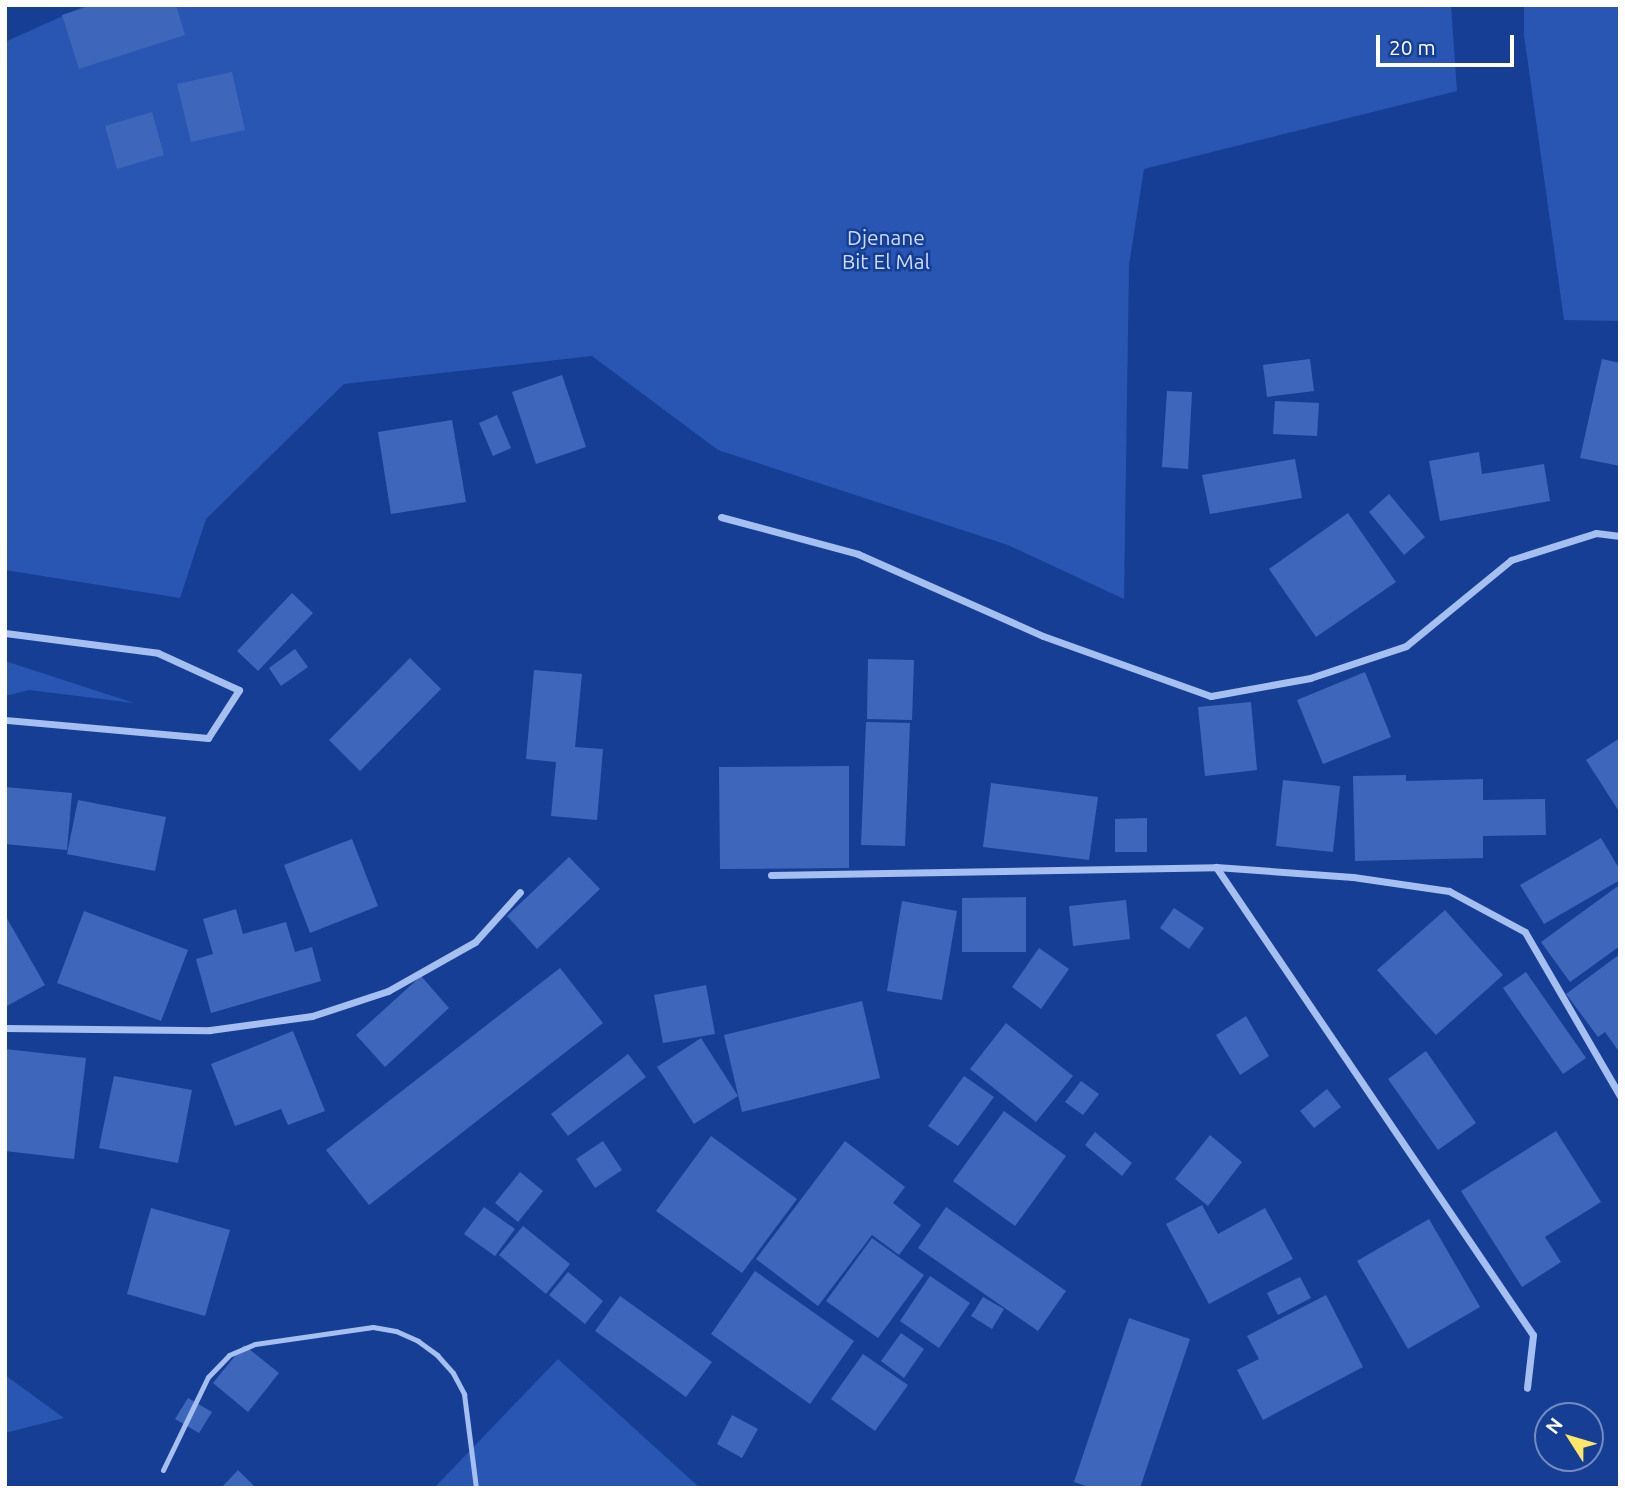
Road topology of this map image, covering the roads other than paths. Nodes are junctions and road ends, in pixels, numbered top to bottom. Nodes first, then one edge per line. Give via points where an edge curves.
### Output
1 (721, 517) dead end
2 (1620, 536) edge
3 (5, 634) edge
4 (5, 720) edge
5 (1216, 867) junction
6 (771, 875) dead end
7 (520, 892) dead end
8 (5, 1028) edge
9 (1620, 1096) edge
10 (1527, 1388) dead end
11 (163, 1470) dead end
12 (476, 1488) edge

1 - 2 street via 858,554 1043,636 1210,696 1310,678 1405,646 1511,560 1596,533
3 - 4 street via 158,653 239,690 208,738
5 - 6 street
5 - 9 street via 1353,877 1449,891 1525,932
5 - 10 street via 1533,1335
7 - 8 street via 475,942 388,991 312,1016 210,1030
11 - 12 lane via 208,1377 229,1355 255,1344 373,1327 418,1341 453,1373 464,1394

